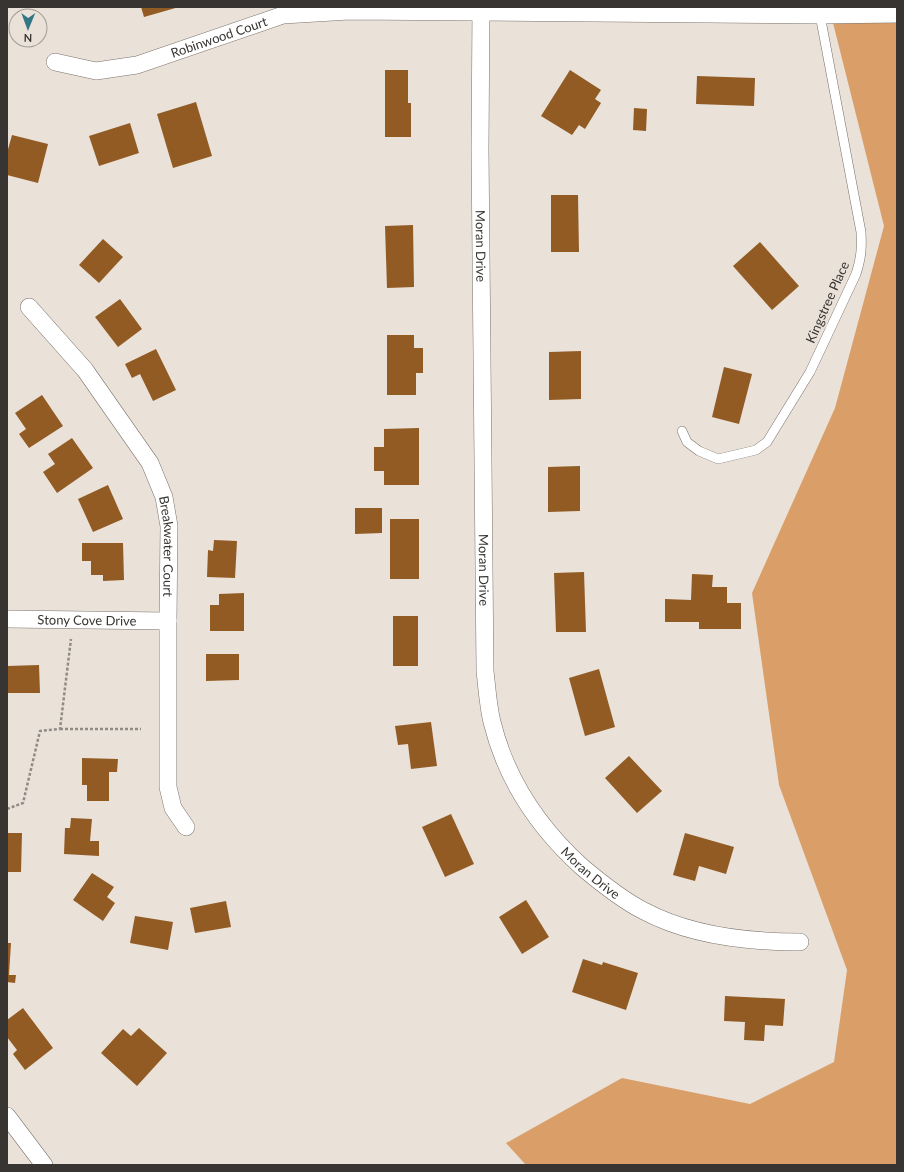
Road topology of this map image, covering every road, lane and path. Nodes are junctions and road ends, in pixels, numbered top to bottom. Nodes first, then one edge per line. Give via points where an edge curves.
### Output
1 (481, 10) edge
2 (897, 14) edge
3 (820, 15) junction
4 (55, 62) dead end
5 (29, 307) dead end
6 (682, 431) dead end
7 (7, 619) edge
8 (168, 621) junction
9 (71, 638) dead end
10 (60, 729) junction
11 (141, 729) dead end
12 (7, 809) edge
13 (186, 826) dead end
14 (800, 942) dead end
15 (7, 1116) edge
16 (44, 1165) edge

1 - 3 street, Robinwood Court
1 - 4 street, Robinwood Court via 348,11 283,15 137,65 96,71
1 - 14 street, Moran Drive via 485,671 492,722 498,743 518,789 533,813 567,853 622,898 651,914 702,932 777,942
2 - 3 street, Robinwood Court
3 - 6 lane, Kingstree Place via 861,232 862,250 856,274 810,372 767,442 756,450 718,459 699,452 687,442
5 - 8 street, Breakwater Court via 85,370 150,463 164,497 169,526
7 - 8 street, Stony Cove Drive
8 - 13 street, Breakwater Court via 168,787 173,808
9 - 10 path
10 - 11 path
10 - 12 path via 40,731 23,803
15 - 16 street

